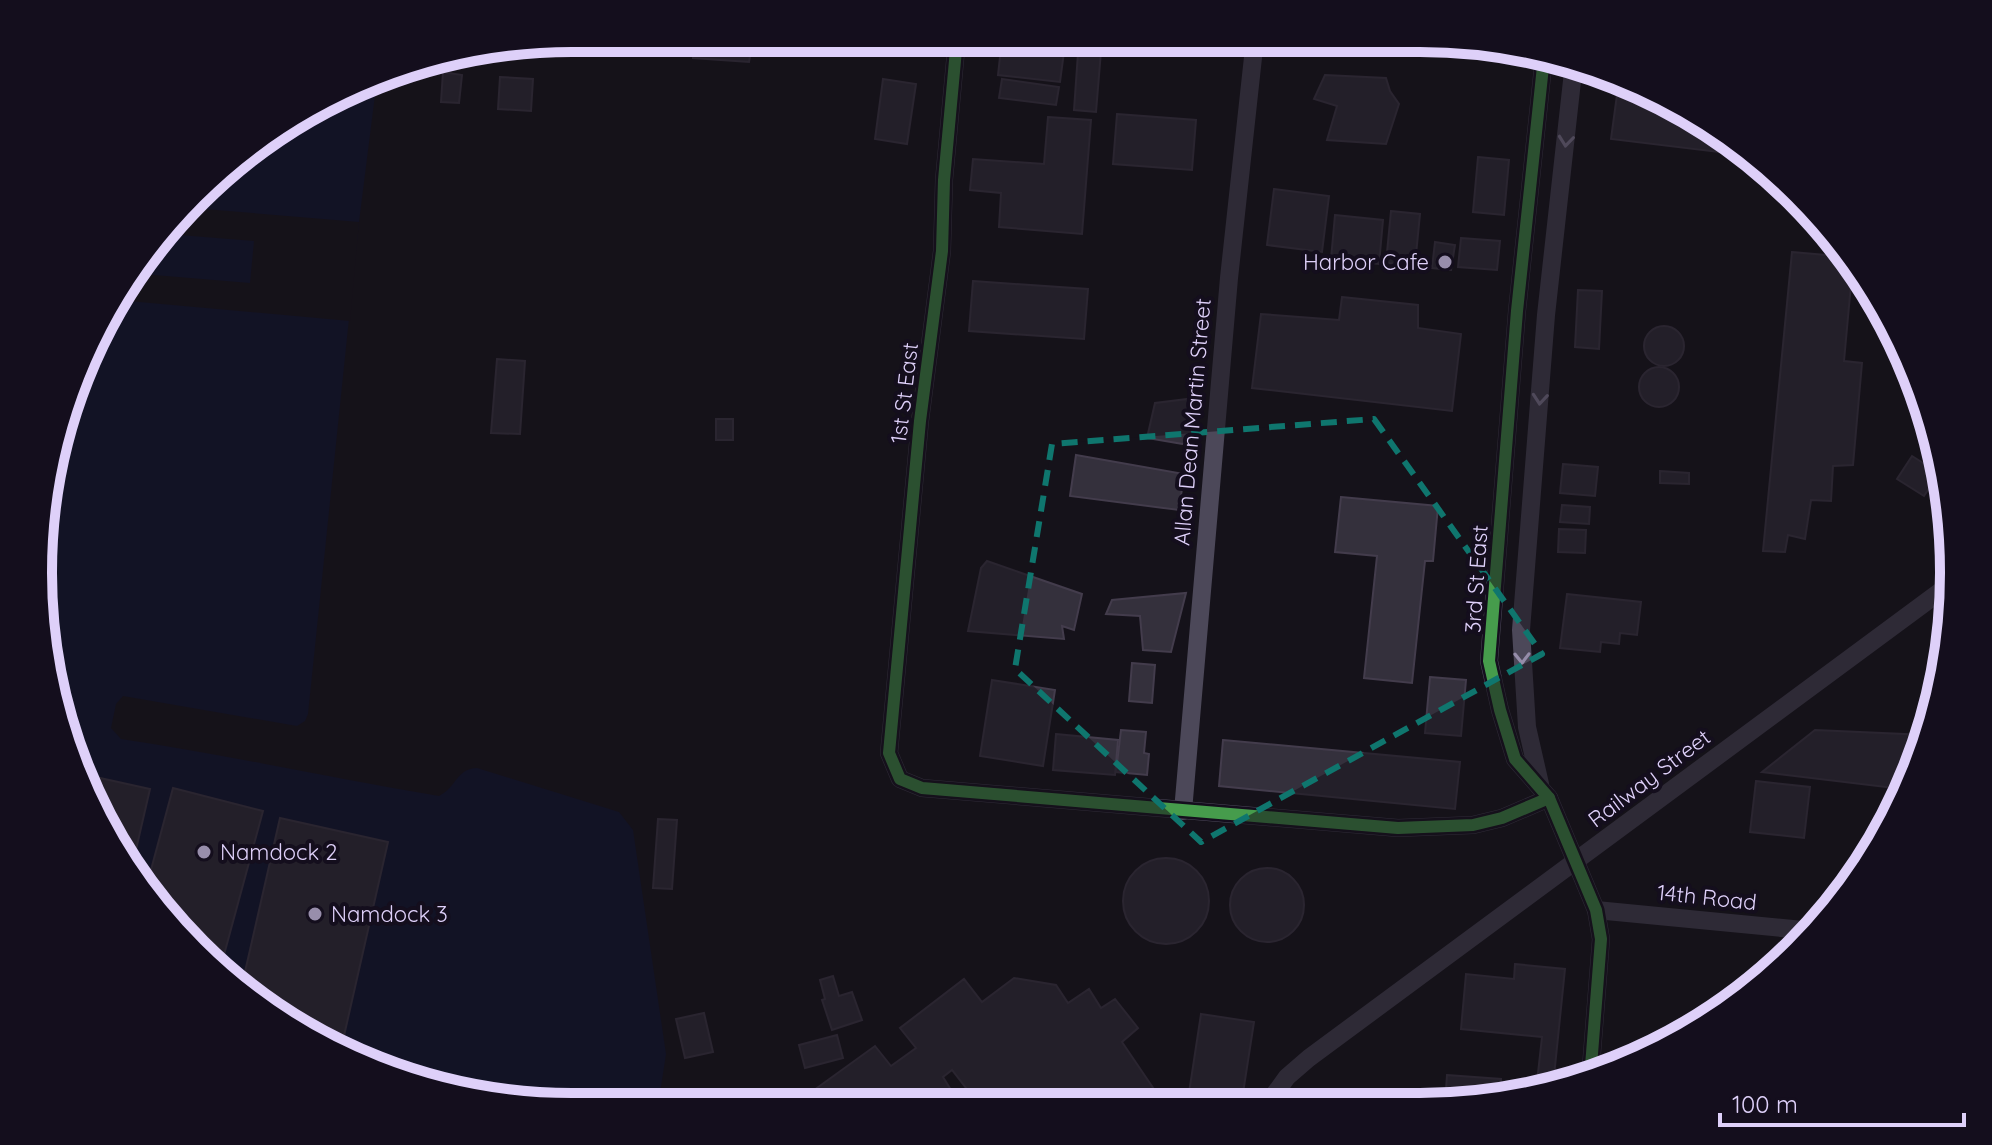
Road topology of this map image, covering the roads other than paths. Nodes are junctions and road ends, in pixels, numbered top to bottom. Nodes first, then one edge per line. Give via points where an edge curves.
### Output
1 (956, 52) edge
2 (1254, 52) edge
3 (1543, 67) edge
4 (1573, 76) edge
5 (1939, 592) edge
6 (1544, 791) junction
7 (1183, 811) junction
8 (1577, 862) junction
9 (1596, 910) junction
10 (1798, 930) edge
11 (1591, 1063) edge
12 (1275, 1093) edge

1 - 7 street, 1st St East via 942,251 920,421 889,753 900,779 922,788
2 - 7 street, Allan Dean Martin Street
3 - 6 street, 3rd St East via 1489,661 1515,759
4 -> 6 street, 3rd St East via 1546,315 1521,630 1527,727
5 - 8 street, Railway Street
6 - 7 street via 1502,818 1473,825 1398,828
6 - 8 street, 3rd St East
8 - 9 street, 3rd St East
8 - 12 street, Railway Street via 1309,1058
9 - 10 street, 14th Road
9 - 11 street, 3rd St East via 1601,939

